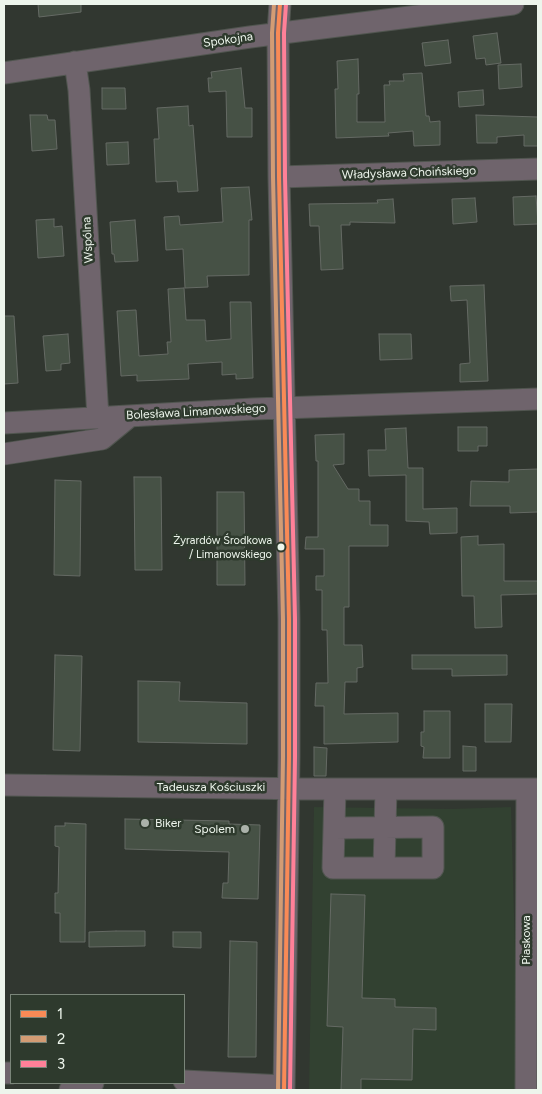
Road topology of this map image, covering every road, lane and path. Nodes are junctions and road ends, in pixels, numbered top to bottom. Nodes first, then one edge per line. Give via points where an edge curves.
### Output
1 (280, 4) edge
2 (513, 4) edge
3 (278, 33) junction
4 (76, 62) junction
5 (4, 73) edge
6 (538, 169) edge
7 (279, 176) junction
8 (538, 399) edge
9 (284, 408) junction
10 (130, 416) junction
11 (98, 418) junction
12 (4, 423) edge
13 (4, 454) edge
14 (4, 785) edge
15 (289, 788) junction
16 (335, 789) junction
17 (386, 789) junction
18 (533, 789) edge
19 (334, 828) junction
20 (386, 828) junction
21 (384, 868) junction
22 (185, 1080) edge
23 (90, 1084) edge
24 (284, 1088) edge
25 (70, 1090) edge
26 (526, 1090) edge

1 - 3 street
2 - 3 street, Spokojna
3 - 4 street, Spokojna
3 - 7 street
4 - 5 street, Spokojna
4 - 11 street, Wspólna
6 - 7 street, Władysława Choińskiego
7 - 9 street
8 - 9 street, Bolesława Limanowskiego
9 - 10 street, Bolesława Limanowskiego
9 - 15 street
10 - 11 street, Bolesława Limanowskiego
10 - 13 street via 102,439
11 - 12 street, Bolesława Limanowskiego
14 - 15 street, Tadeusza Kościuszki
15 - 16 street, Tadeusza Kościuszki
15 - 24 street
16 - 17 street, Tadeusza Kościuszki
16 - 19 street
17 - 18 street, Tadeusza Kościuszki
17 - 20 street
18 - 26 street, Piaskowa
19 - 20 street
19 - 21 street via 333,868
20 - 21 street
20 - 21 street via 433,827 433,868
22 - 24 street
23 - 25 street

